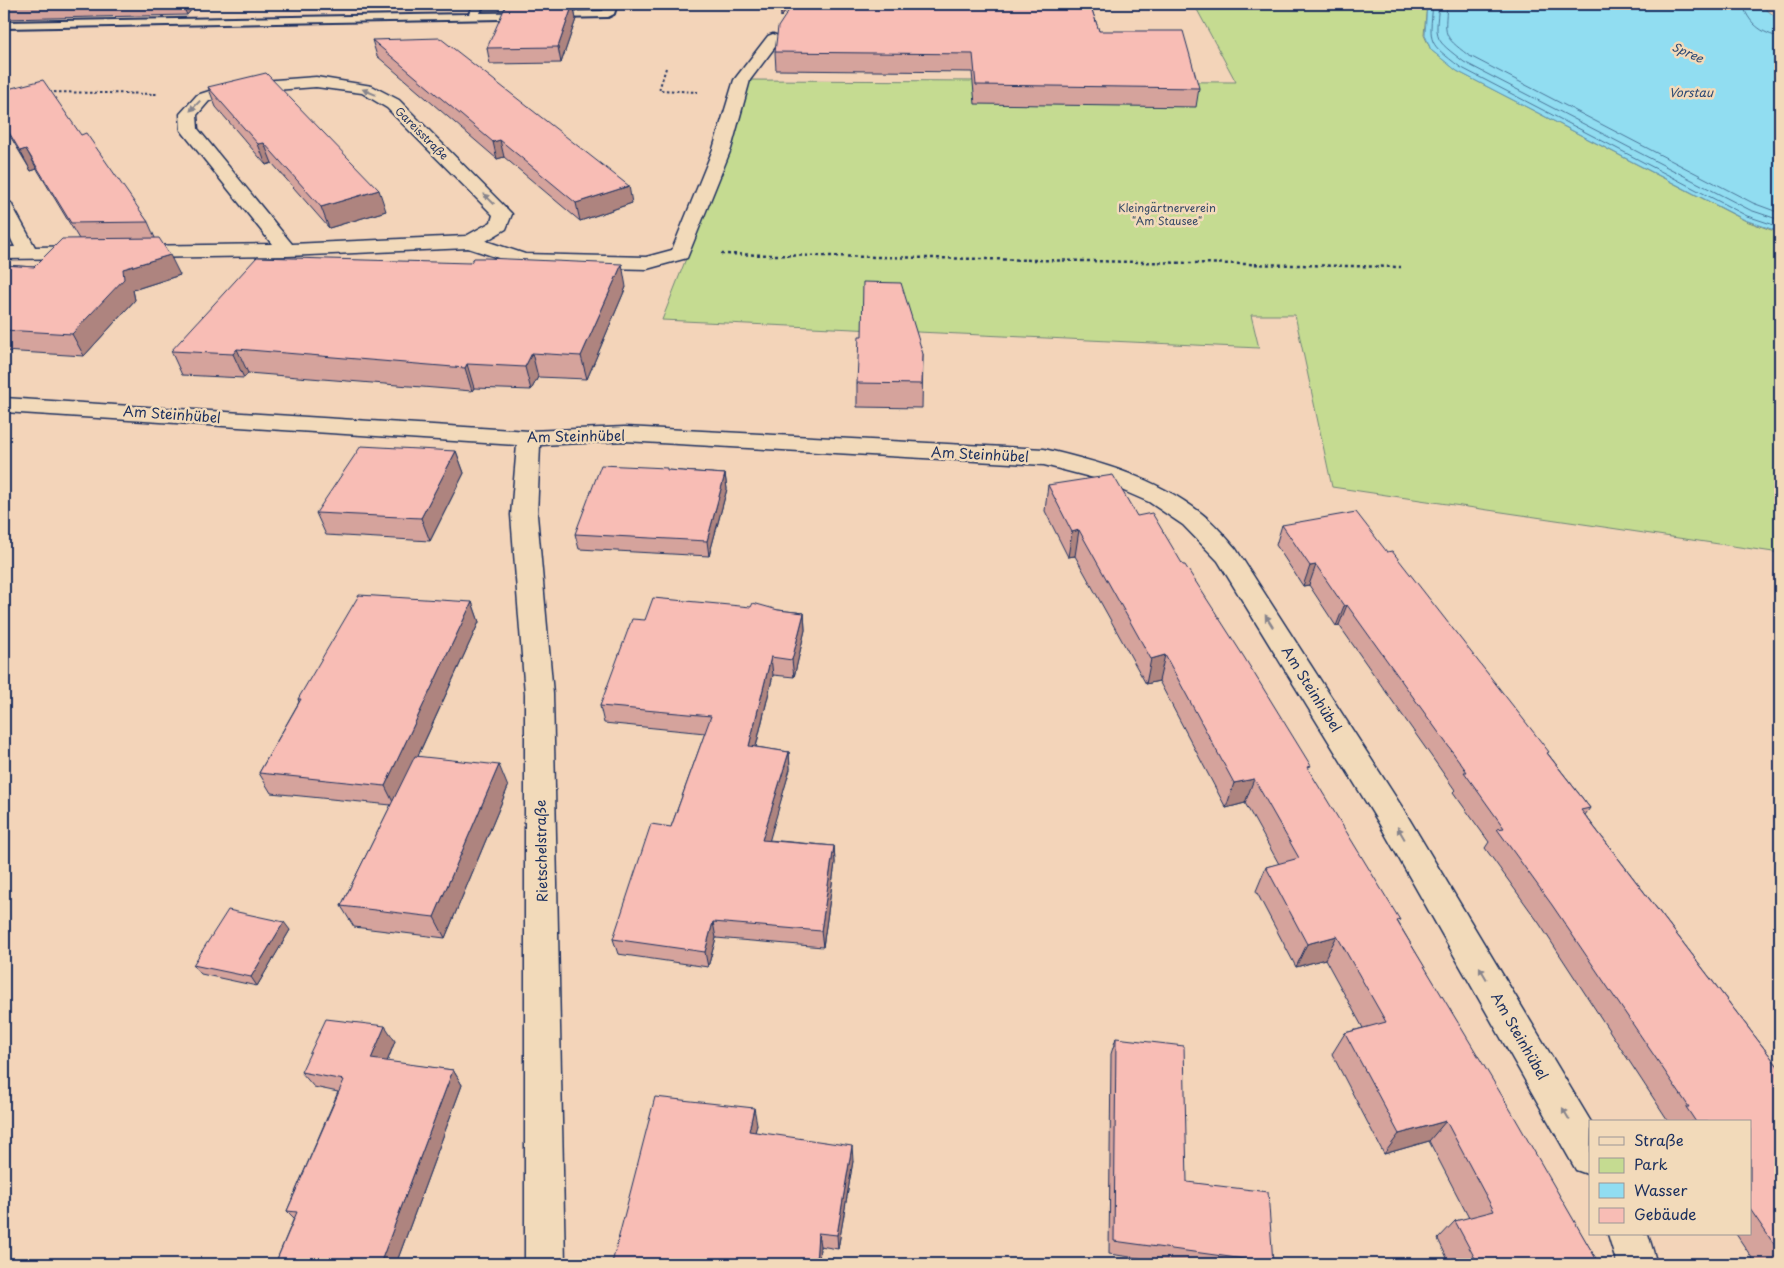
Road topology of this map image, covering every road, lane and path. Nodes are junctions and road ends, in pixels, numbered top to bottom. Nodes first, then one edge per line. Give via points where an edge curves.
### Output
1 (479, 4) edge
2 (611, 4) edge
3 (215, 10) dead end
4 (473, 16) junction
5 (206, 21) junction
6 (4, 25) edge
7 (777, 33) edge
8 (666, 68) dead end
9 (43, 92) edge
10 (738, 94) junction
11 (203, 98) junction
12 (4, 207) edge
13 (470, 242) junction
14 (287, 250) junction
15 (4, 253) edge
16 (28, 253) junction
17 (680, 254) junction
18 (1401, 267) dead end
19 (4, 405) edge
20 (529, 438) junction
21 (1589, 1154) edge
22 (1629, 1236) edge
23 (544, 1264) edge
24 (1637, 1264) edge

1 - 4 lane
2 - 4 lane via 608,14
3 - 5 lane
4 - 5 lane
5 - 6 lane
7 - 10 street via 742,80
8 - 10 path via 659,90
9 - 11 path via 190,94
10 - 17 street via 722,149
13 -> 11 street, Gareisstraße via 499,225 503,214 393,104 366,89 316,82 234,88
11 -> 14 street via 188,114 190,130
12 - 16 street
13 - 14 street, Gareisstraße
13 - 17 street, Gareisstraße via 523,260 646,263
14 - 16 street, Gareisstraße
15 - 16 street, Gareisstraße
17 - 18 path
19 - 20 street, Am Steinhübel
21 -> 20 street, Am Steinhübel via 1391,816 1227,555 1192,519 1161,497 1092,468 1044,457 625,434
20 - 23 street, Rietschelstraße via 524,515 539,694
22 - 24 street

